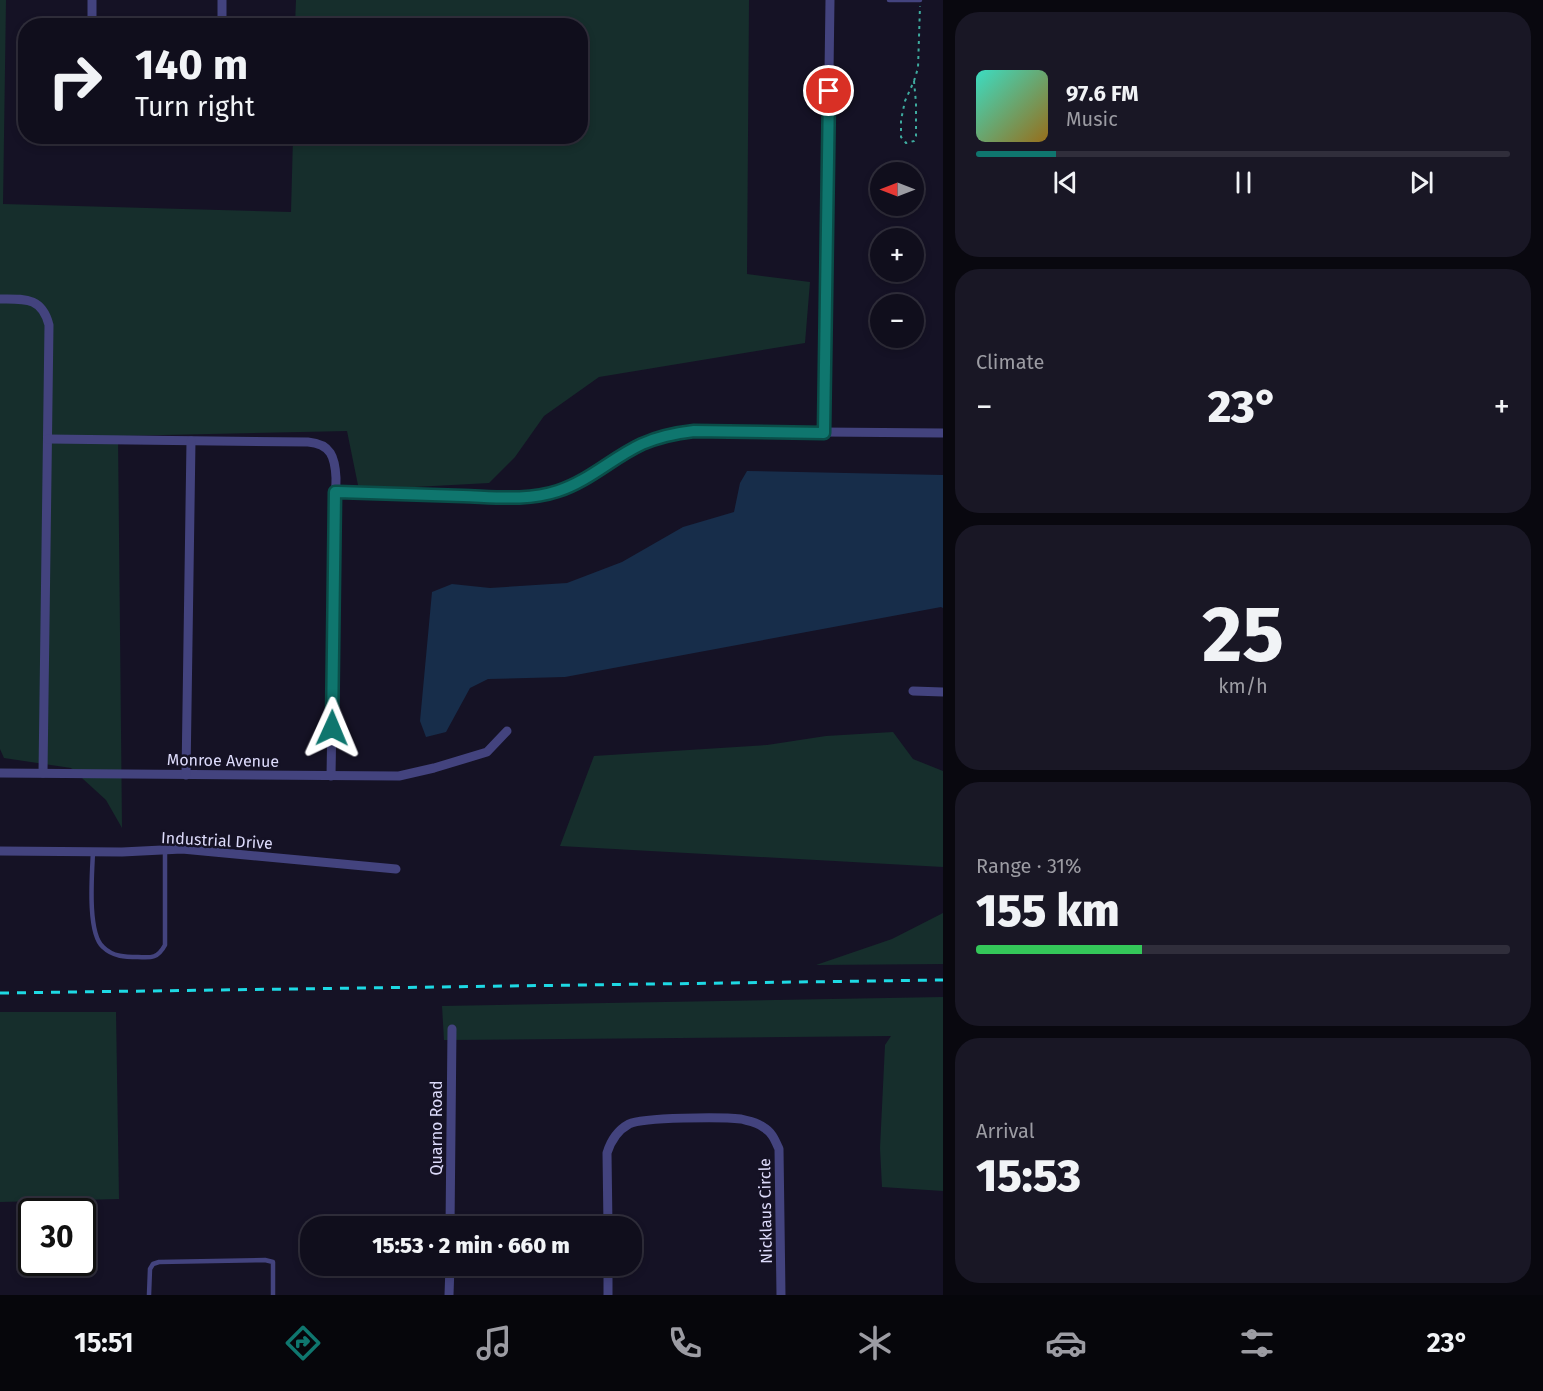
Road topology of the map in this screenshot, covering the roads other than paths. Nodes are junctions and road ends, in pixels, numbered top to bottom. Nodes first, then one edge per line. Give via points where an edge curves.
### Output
1 (92, 0) edge
2 (222, 0) edge
3 (830, 0) edge
4 (889, 0) edge
5 (920, 0) edge
6 (92, 18) edge
7 (222, 18) edge
8 (0, 299) edge
9 (824, 433) junction
10 (943, 433) edge
11 (48, 440) junction
12 (191, 441) junction
13 (335, 492) junction
14 (913, 691) dead end
15 (943, 692) edge
16 (507, 731) dead end
17 (0, 773) edge
18 (43, 773) junction
19 (186, 775) junction
20 (331, 776) junction
21 (165, 850) junction
22 (0, 851) edge
23 (93, 852) junction
24 (396, 869) dead end
25 (452, 1029) dead end
26 (450, 1216) edge
27 (608, 1216) edge
28 (450, 1276) edge
29 (608, 1276) edge
30 (149, 1295) edge
31 (273, 1295) edge
32 (449, 1295) edge
33 (608, 1295) edge
34 (781, 1295) edge

1 - 6 street
2 - 7 street
3 - 9 street
4 - 5 lane
8 - 11 street via 30,300 47,314
9 - 10 street
9 - 13 street via 677,433 641,444 588,478 540,495
11 - 12 street
11 - 18 street
12 - 13 street via 317,443 334,460
12 - 19 street
13 - 20 street
14 - 15 street
16 - 20 street, Monroe Avenue via 487,752 434,768 399,776
17 - 18 street, Monroe Avenue
18 - 19 street, Monroe Avenue
19 - 20 street, Monroe Avenue
21 - 23 street, Industrial Drive
21 - 23 lane via 165,945 153,957 113,954 96,938
21 - 24 street, Industrial Drive
22 - 23 street, Industrial Drive
25 - 26 street, Quarno Road
27 - 34 street, Nicklaus Circle via 609,1145 628,1125 643,1120 730,1118 756,1123 771,1133 779,1149
28 - 32 street
29 - 33 street
30 - 31 lane via 150,1269 159,1262 265,1260 273,1262

